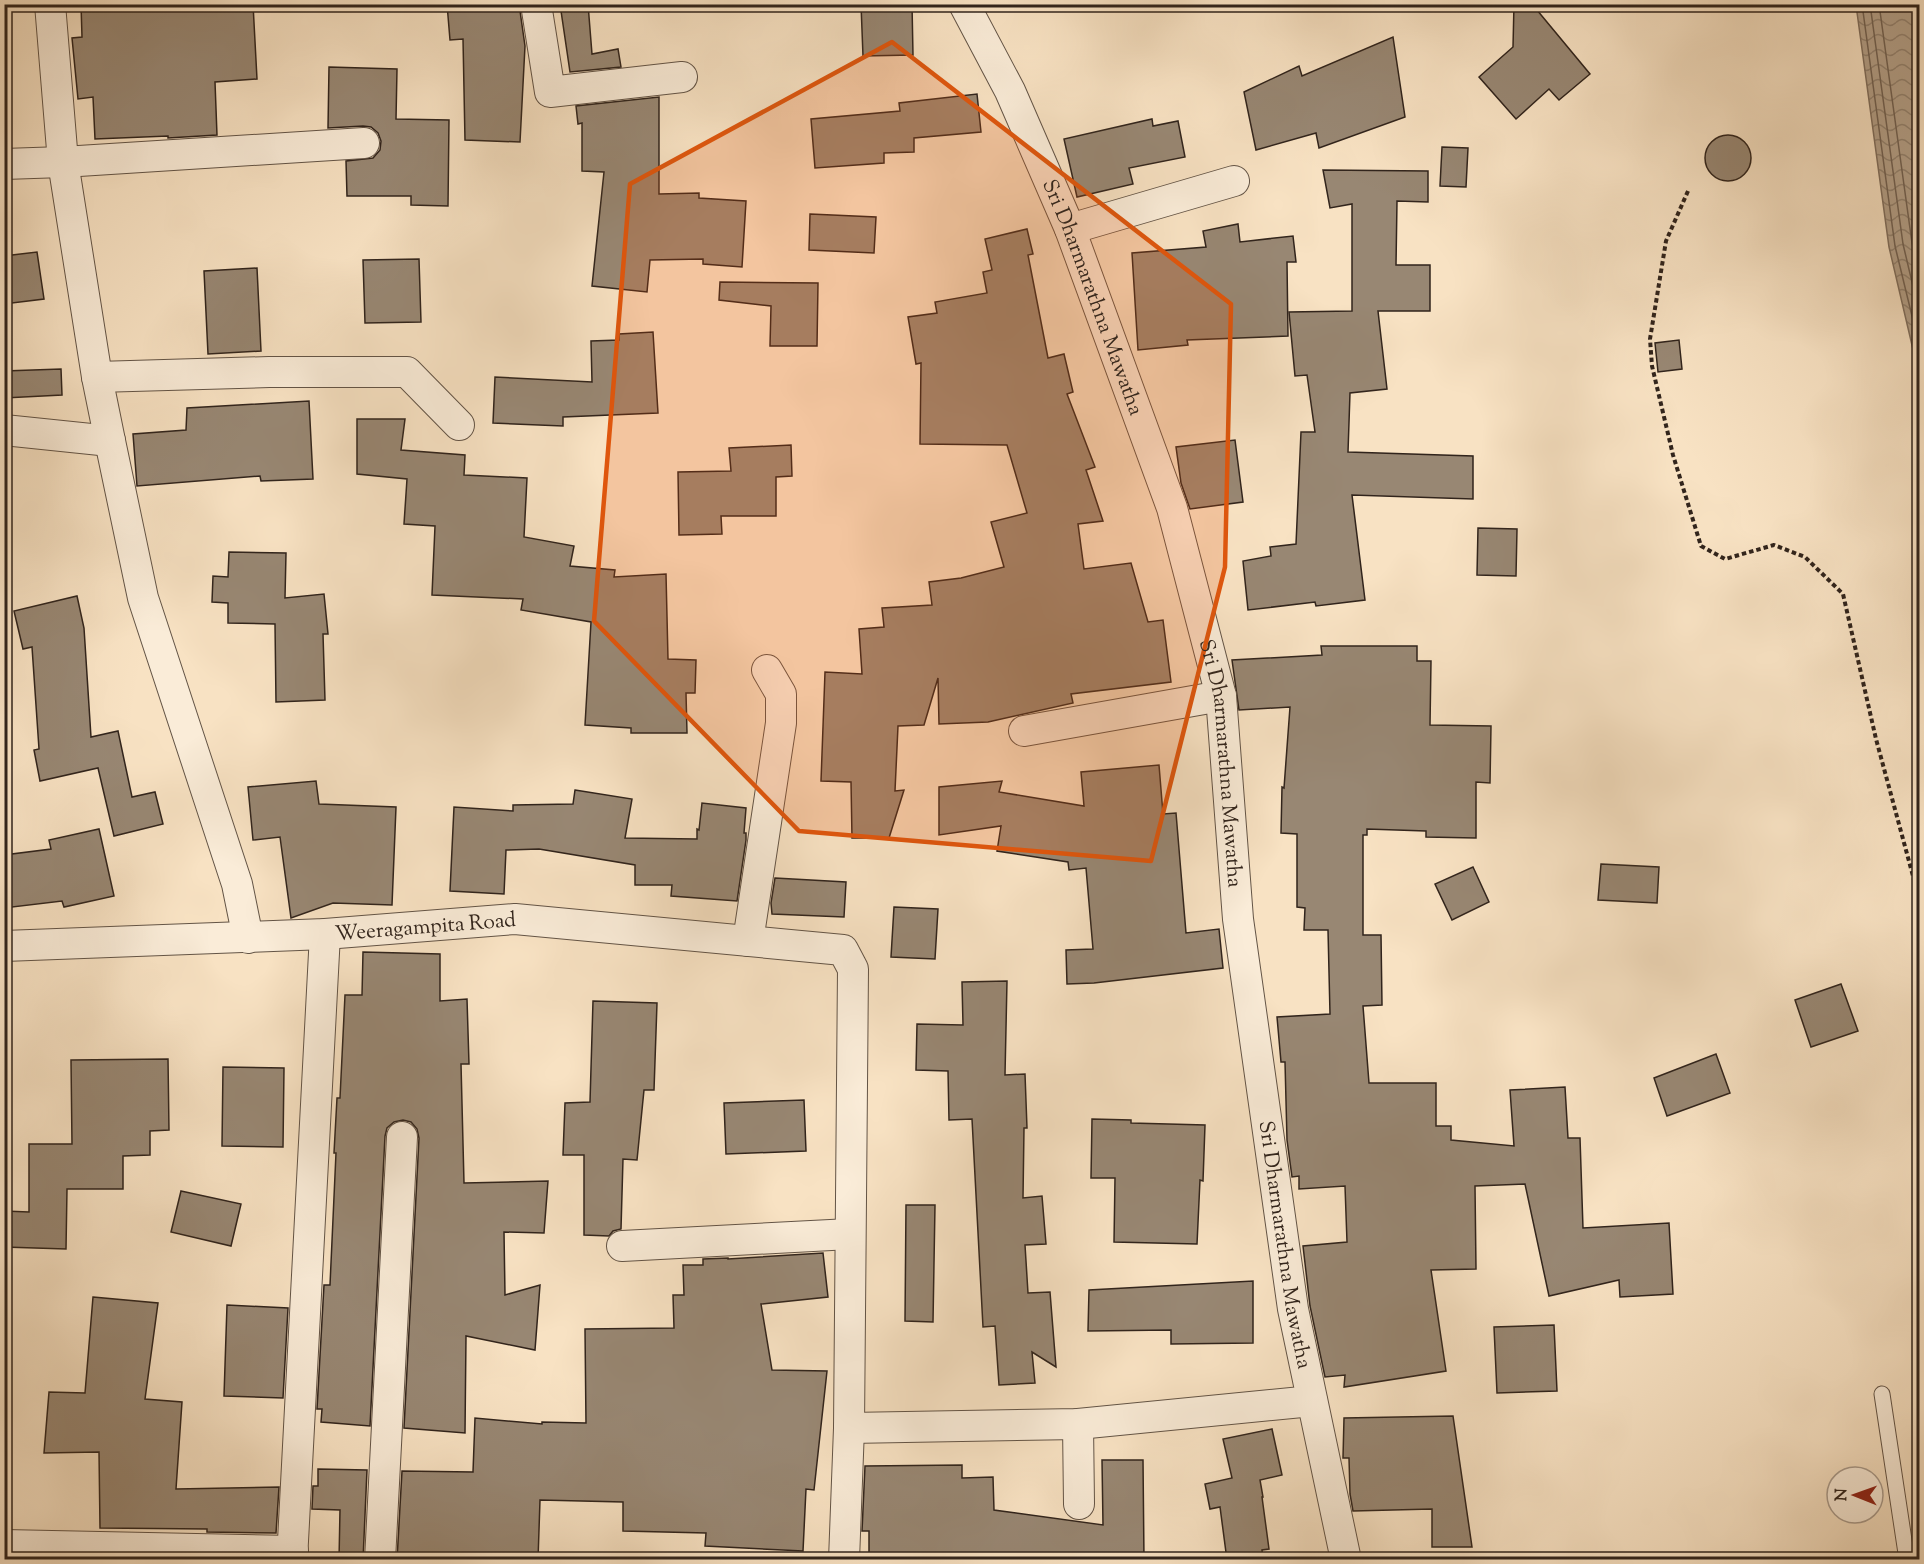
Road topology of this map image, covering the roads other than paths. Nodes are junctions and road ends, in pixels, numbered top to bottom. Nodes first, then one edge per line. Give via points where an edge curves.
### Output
1 (50, 4) edge
2 (536, 4) edge
3 (964, 4) edge
4 (682, 77) dead end
5 (364, 143) dead end
6 (63, 162) junction
7 (4, 164) edge
8 (1234, 181) dead end
9 (1070, 229) junction
10 (97, 377) junction
11 (459, 425) dead end
12 (4, 430) edge
13 (110, 441) junction
14 (767, 670) dead end
15 (1221, 696) junction
16 (1024, 731) dead end
17 (325, 934) junction
18 (248, 938) junction
19 (748, 940) junction
20 (4, 946) edge
21 (402, 1137) dead end
22 (850, 1234) junction
23 (622, 1246) dead end
24 (1882, 1394) dead end
25 (1312, 1401) junction
26 (1078, 1424) junction
27 (849, 1428) junction
28 (1079, 1504) dead end
29 (4, 1545) edge
30 (74, 1553) edge
31 (293, 1555) edge
32 (380, 1560) edge
33 (844, 1560) edge
34 (1346, 1560) edge
35 (1907, 1560) edge

1 - 6 street
2 - 4 street via 550,92
3 - 9 street, Sri Dharmarathna Mawatha via 1010,91
5 - 6 street
6 - 7 street
6 - 10 street
8 - 9 street
9 - 15 street, Sri Dharmarathna Mawatha via 1172,508
10 - 11 street via 407,372
10 - 13 street
12 - 13 street
13 - 18 street via 143,598 237,884
14 - 19 street via 781,694 781,723
15 - 16 street
15 - 25 street, Sri Dharmarathna Mawatha via 1238,919 1293,1309
17 - 18 street, Weeragampita Road
17 - 19 street, Weeragampita Road via 515,919
17 - 31 street
18 - 20 street, Weeragampita Road
19 - 22 street, Weeragampita Road via 843,950 853,969
21 - 32 street
22 - 23 street
22 - 27 street
24 - 35 lane
25 - 26 street
25 - 34 street, Sri Dharmarathna Mawatha
26 - 27 street
26 - 28 street
27 - 33 street
29 - 30 street
30 - 31 street

